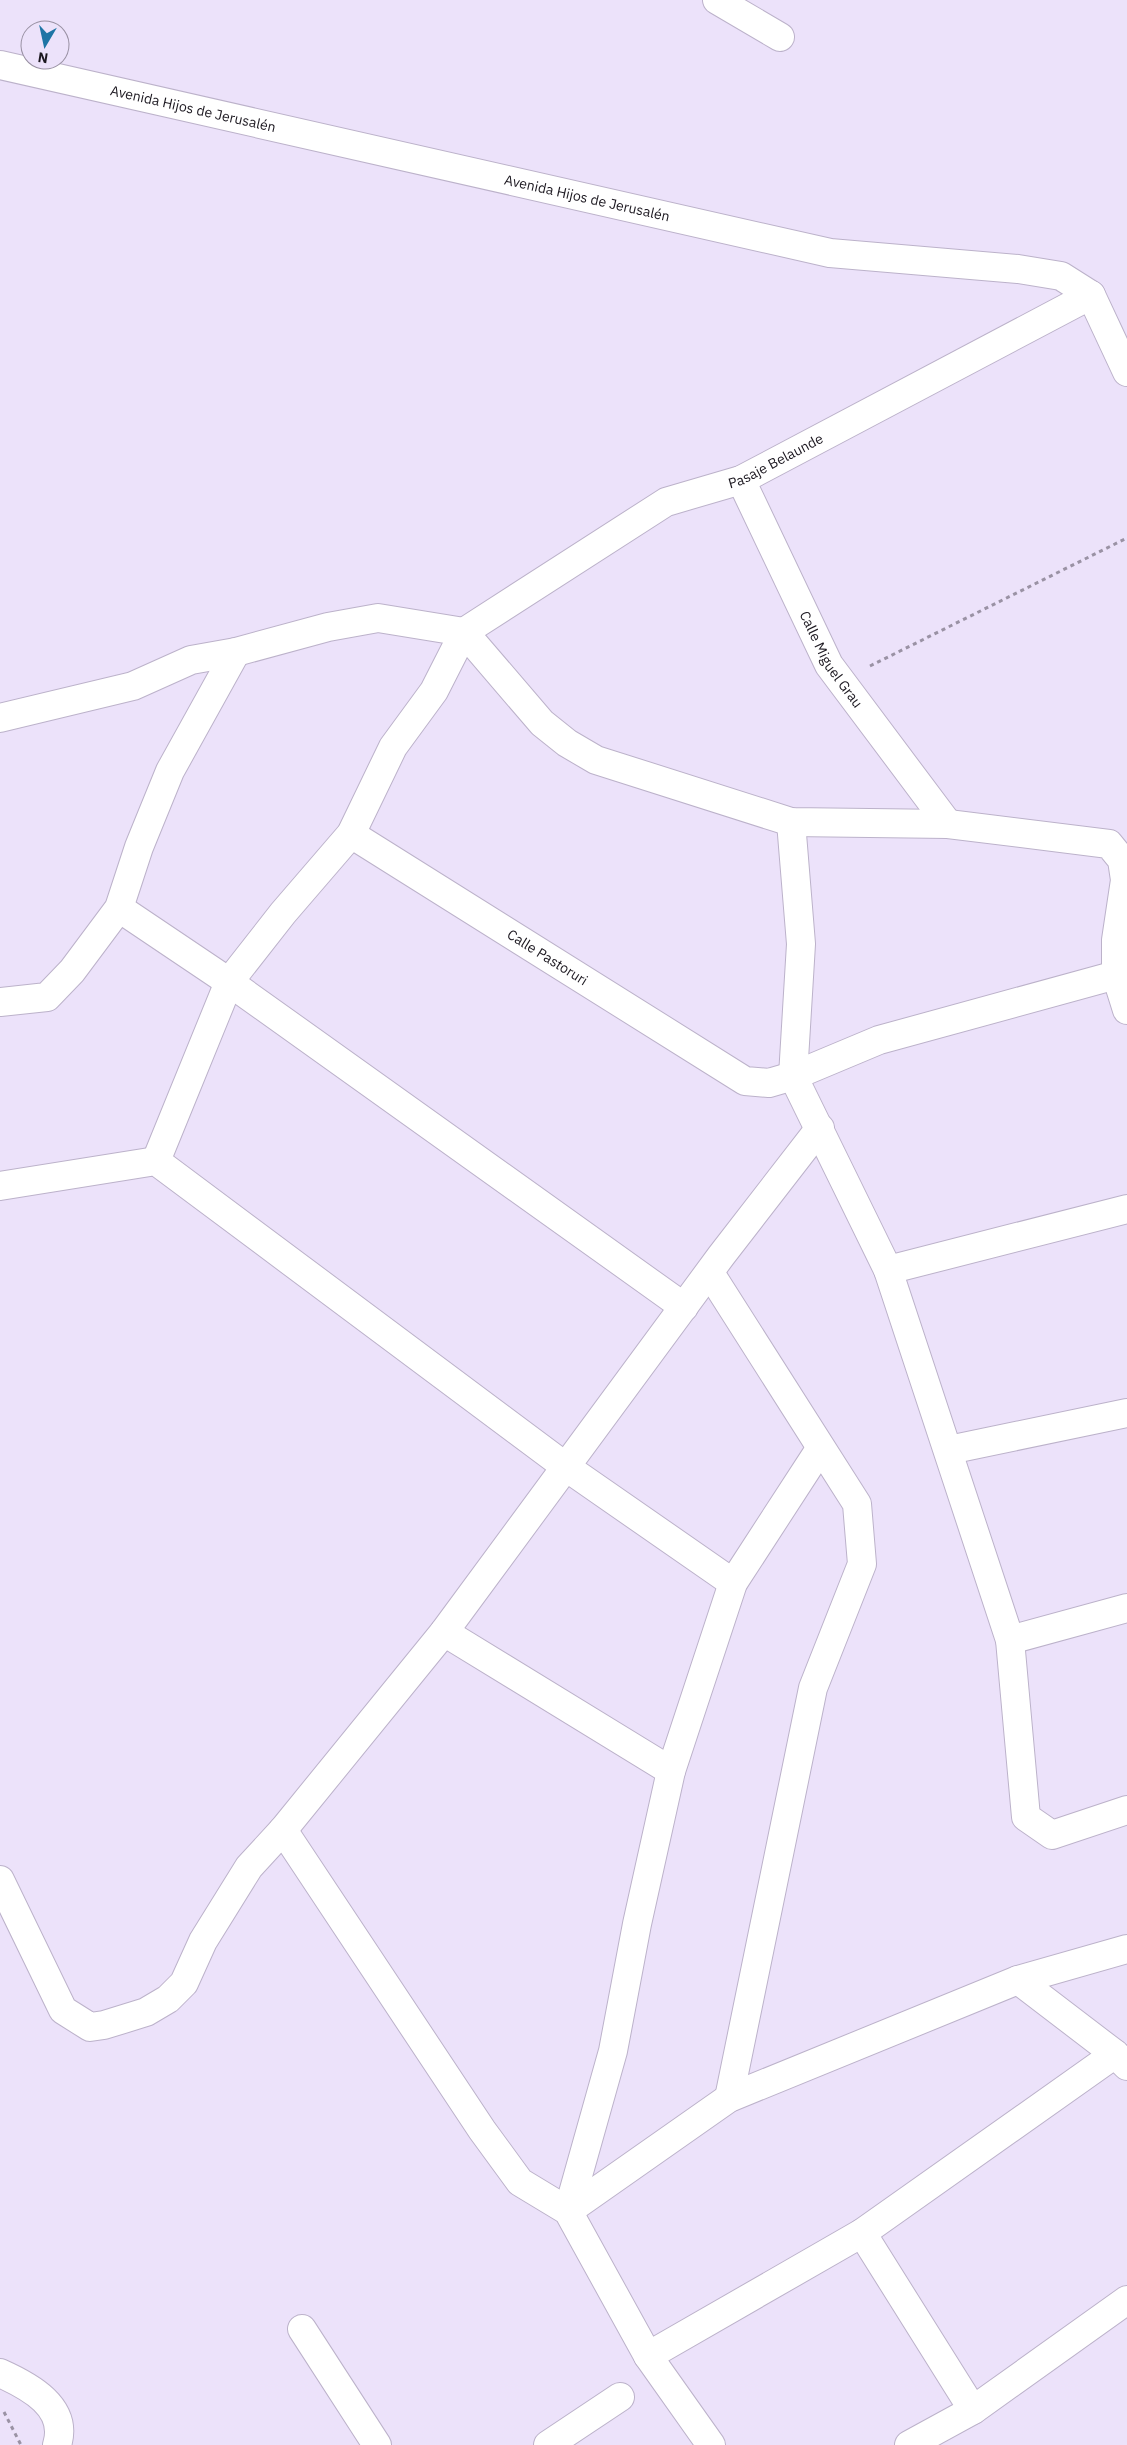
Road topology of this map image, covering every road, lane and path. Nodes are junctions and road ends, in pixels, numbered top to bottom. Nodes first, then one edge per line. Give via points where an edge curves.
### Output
1 (717, 0) edge
2 (780, 37) dead end
3 (0, 65) edge
4 (1091, 295) junction
5 (1127, 372) edge
6 (741, 480) junction
7 (1127, 538) edge
8 (464, 632) junction
9 (236, 652) junction
10 (841, 681) junction
11 (0, 718) edge
12 (792, 822) junction
13 (948, 824) junction
14 (351, 834) junction
15 (119, 908) junction
16 (1121, 971) edge
17 (230, 982) junction
18 (0, 1002) edge
19 (1127, 1010) edge
20 (793, 1076) junction
21 (820, 1128) junction
22 (156, 1162) junction
23 (0, 1186) edge
24 (1127, 1209) edge
25 (888, 1270) junction
26 (710, 1273) junction
27 (684, 1307) junction
28 (1127, 1413) edge
29 (820, 1449) junction
30 (949, 1450) junction
31 (566, 1467) junction
32 (733, 1583) junction
33 (1127, 1608) edge
34 (444, 1632) junction
35 (1010, 1640) junction
36 (672, 1771) junction
37 (1127, 1810) edge
38 (283, 1830) junction
39 (0, 1880) edge
40 (1127, 1949) edge
41 (1018, 1980) junction
42 (1121, 2060) edge
43 (729, 2098) junction
44 (568, 2211) junction
45 (862, 2233) junction
46 (1127, 2300) edge
47 (302, 2329) dead end
48 (648, 2356) junction
49 (0, 2373) edge
50 (620, 2397) dead end
51 (0, 2405) edge
52 (973, 2410) junction
53 (21, 2445) edge
54 (57, 2445) edge
55 (377, 2445) edge
56 (548, 2445) edge
57 (711, 2445) edge
58 (909, 2445) edge

1 - 2 street
3 - 4 street, Avenida Hijos de Jerusalén via 830,253 1018,269 1061,276
4 - 5 street
4 - 6 street, Pasaje Belaunde
6 - 8 street, Pasaje Belaunde via 666,502
6 - 10 street, Calle Miguel Grau via 829,665
7 - 10 path
8 - 9 street via 378,618 328,627
8 - 12 street via 542,723 596,760
8 - 14 street via 434,690 393,747
9 - 11 street via 191,660 133,686
9 - 15 street via 170,771
10 - 13 street, Calle Miguel Grau
12 - 13 street
12 - 20 street via 800,944
13 - 16 street via 1109,844 1122,860 1125,880 1116,940
14 - 17 street via 283,913
14 - 20 street, Calle Pastoruri via 745,1081 770,1083
15 - 17 street
15 - 18 street via 72,971 47,997
16 - 19 street
16 - 20 street via 879,1040
17 - 22 street
17 - 27 street
20 - 21 street
21 - 25 street
21 - 26 street
22 - 23 street
22 - 31 street
24 - 25 street
25 - 30 street
26 - 27 street
26 - 29 street
27 - 31 street
28 - 30 street
29 - 32 street
29 - 43 street via 857,1504 862,1564 813,1688
30 - 35 street
31 - 32 street
31 - 34 street
32 - 36 street
33 - 35 street
34 - 36 street
34 - 38 street
35 - 37 street via 1026,1818 1052,1835
36 - 44 street via 613,2050
38 - 39 street via 249,1867 203,1941 184,1983 168,1999 146,2012 104,2025 90,2027 63,2010
38 - 44 street via 520,2182
40 - 41 street
41 - 42 street
41 - 43 street
42 - 45 street
43 - 44 street
44 - 48 street
45 - 48 street
45 - 52 street
46 - 52 street
47 - 55 street
48 - 57 street
49 - 54 street via 41,2396 56,2413 60,2437
50 - 56 street
51 - 53 path
52 - 58 street

